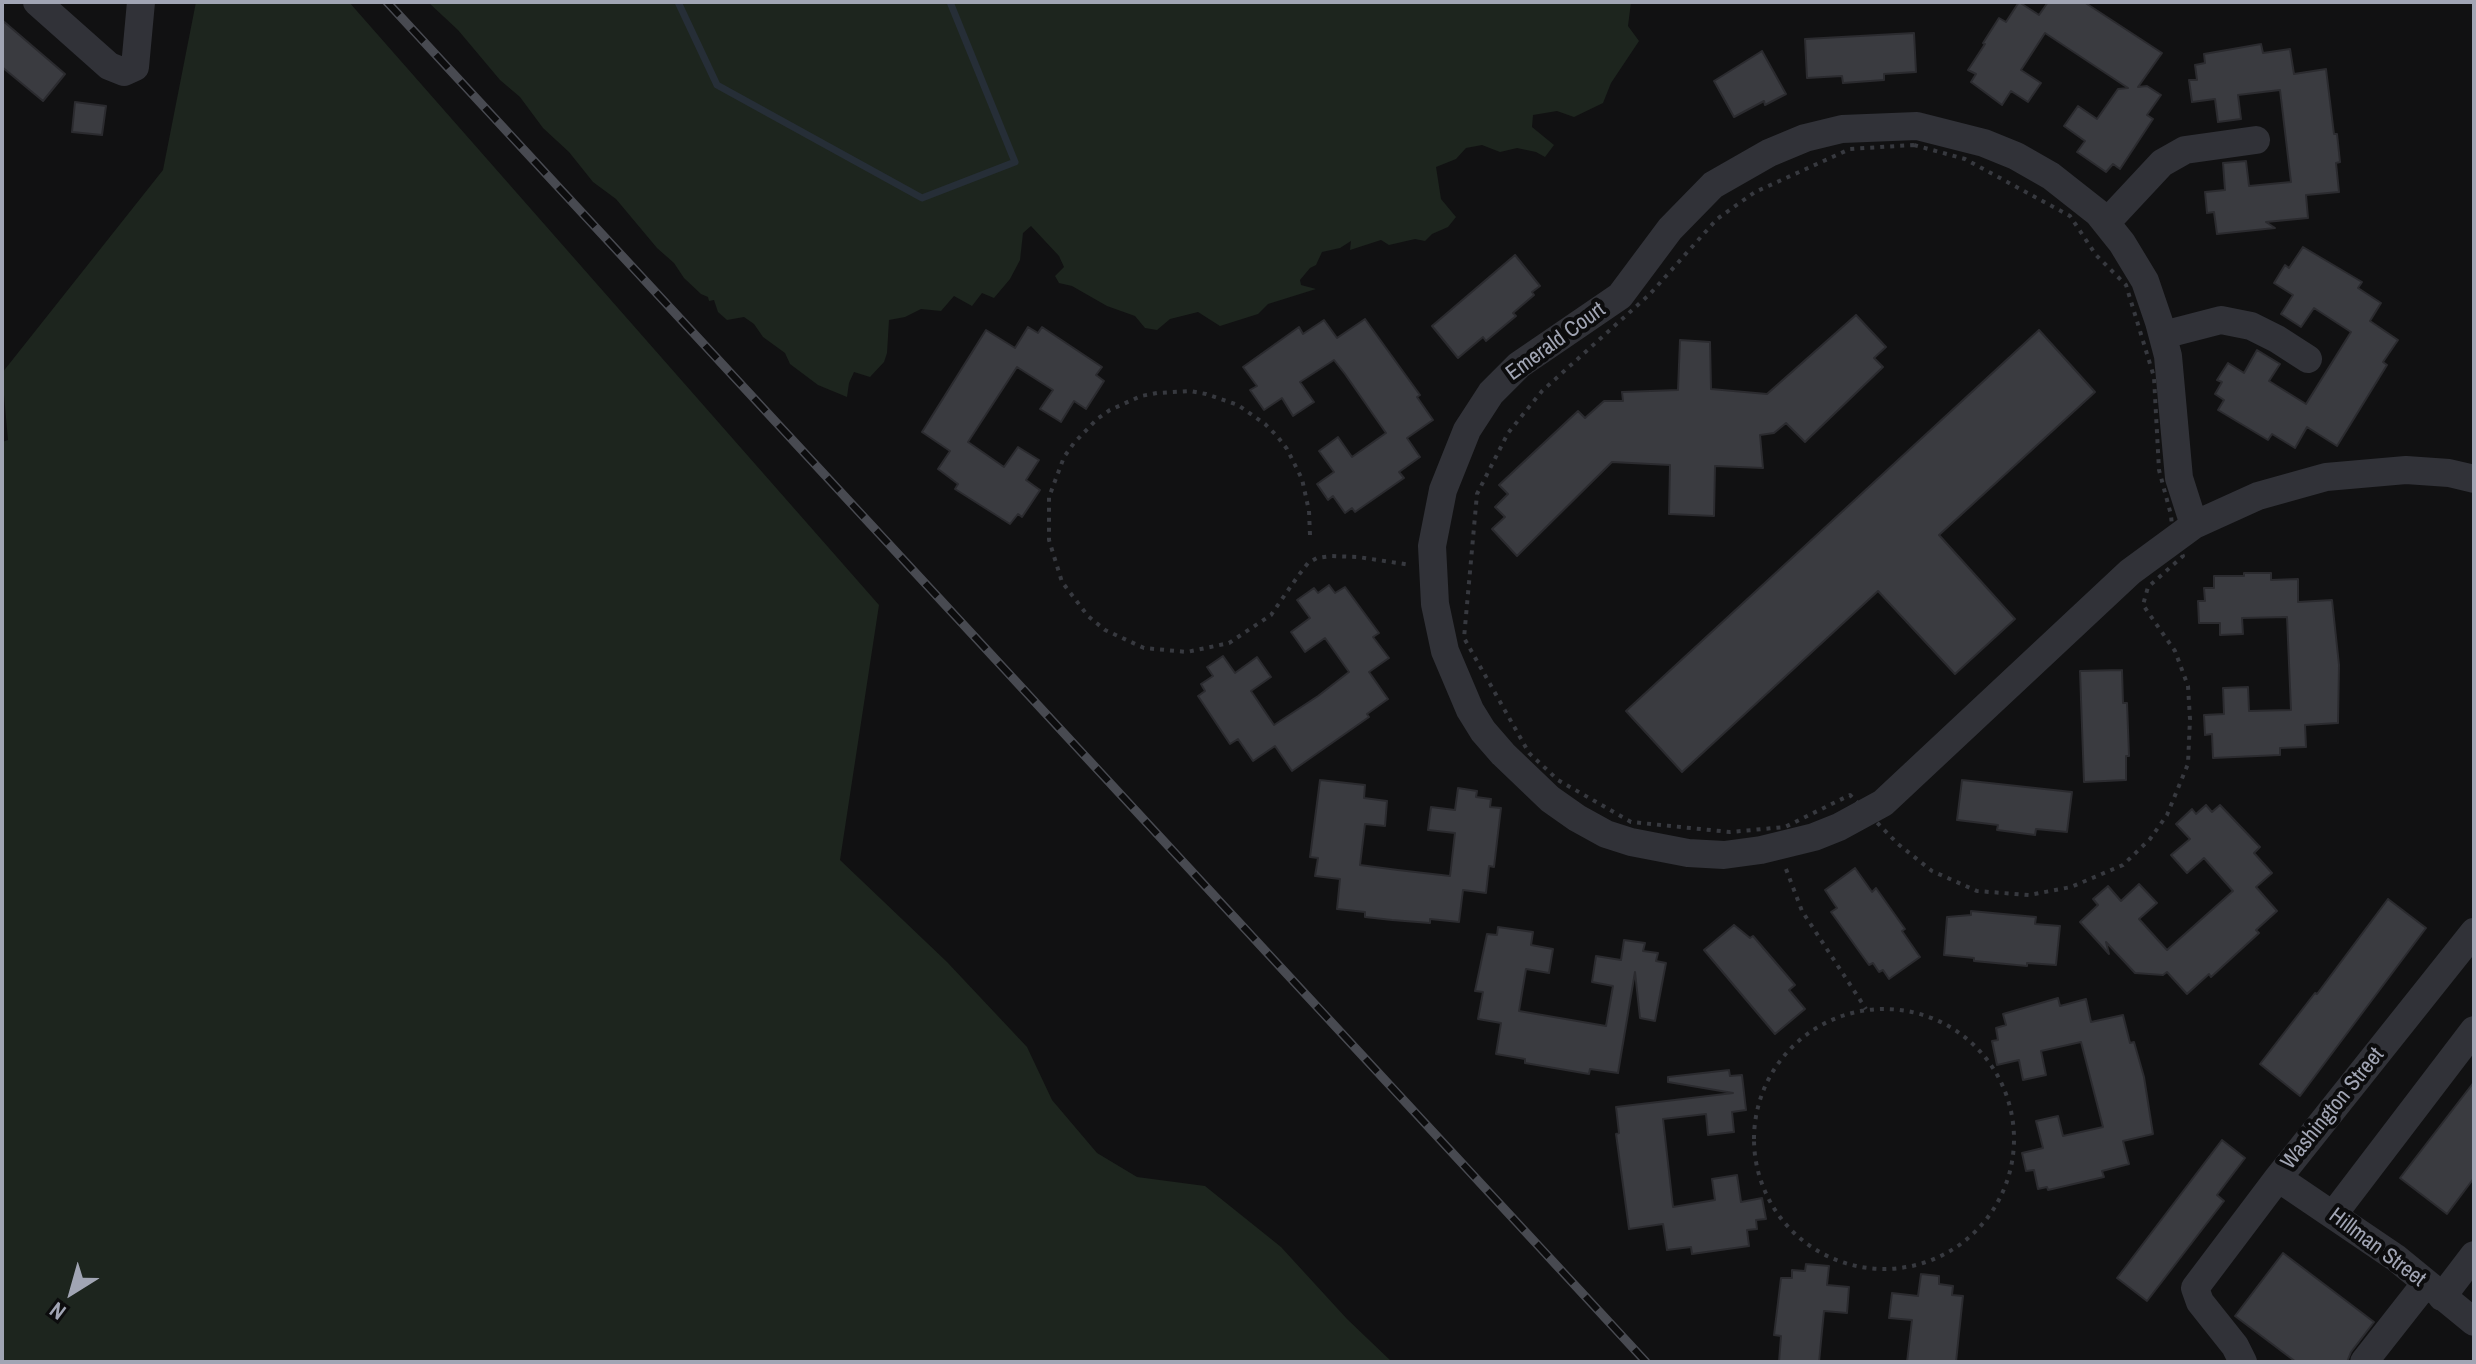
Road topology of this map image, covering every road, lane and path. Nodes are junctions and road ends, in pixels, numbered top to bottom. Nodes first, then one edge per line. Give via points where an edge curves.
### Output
1 (37, 2) edge
2 (141, 2) edge
3 (2256, 140) dead end
4 (2106, 223) junction
5 (2163, 335) junction
6 (2308, 359) dead end
7 (2474, 479) edge
8 (2184, 532) junction
9 (1310, 535) dead end
10 (1433, 568) junction
11 (1869, 813) junction
12 (1786, 836) junction
13 (2474, 932) edge
14 (1866, 1009) junction
15 (2474, 1030) edge
16 (2278, 1178) junction
17 (2333, 1215) junction
18 (2474, 1255) edge
19 (2434, 1290) junction
20 (2474, 1322) edge
21 (2243, 1362) edge
22 (2364, 1362) edge

1 - 2 street via 109,66 124,72 135,67
3 - 4 street via 2173,156
4 - 5 street, Emerald Court via 2145,281
4 - 10 street, Emerald Court via 2068,189 2016,156 1917,126 1842,129 1769,153 1713,185 1670,229 1620,296 1519,365 1491,393 1467,430 1443,490
5 - 6 street via 2221,320 2251,326
5 - 8 street, Emerald Court
7 - 8 street, Emerald Court via 2406,470 2326,477 2258,496
8 - 11 street, Emerald Court via 2130,572
8 - 11 path via 2183,556 2148,587 2143,605 2175,651 2188,686 2188,764 2167,815 2123,865 2071,887 2029,895 1977,891 1932,871
8 - 12 path via 2171,515 2159,470 2154,377 2126,285 2096,255 2070,216 1965,159 1914,145 1850,149 1755,192 1717,219 1650,294 1542,391 1508,433 1477,494 1464,638 1529,753 1558,780 1631,822
9 - 10 path via 1302,479 1277,436 1238,405 1190,391 1141,396 1097,419 1064,457 1049,497 1053,562 1067,591 1105,630 1144,648 1187,652 1229,643 1271,615 1317,558 1358,557
10 - 12 street, Emerald Court via 1445,651 1470,710 1503,754 1550,799 1606,834 1656,848 1724,855
11 - 12 street, Emerald Court via 1826,832
11 - 12 path via 1850,795
12 - 14 path via 1785,868 1802,911
13 - 16 street, Washington Street
14 - 14 path via 1919,1013 1966,1037 1999,1078 2013,1120 2012,1164 1992,1212 1954,1249 1922,1264 1852,1265 1805,1242 1770,1202 1754,1151 1760,1097 1776,1065 1816,1028
15 - 17 street
16 - 17 street, Hillman Street
16 - 21 street, Washington Street via 2195,1288
17 - 19 street, Hillman Street
18 - 19 street
19 - 20 street, Hillman Street
19 - 22 street

